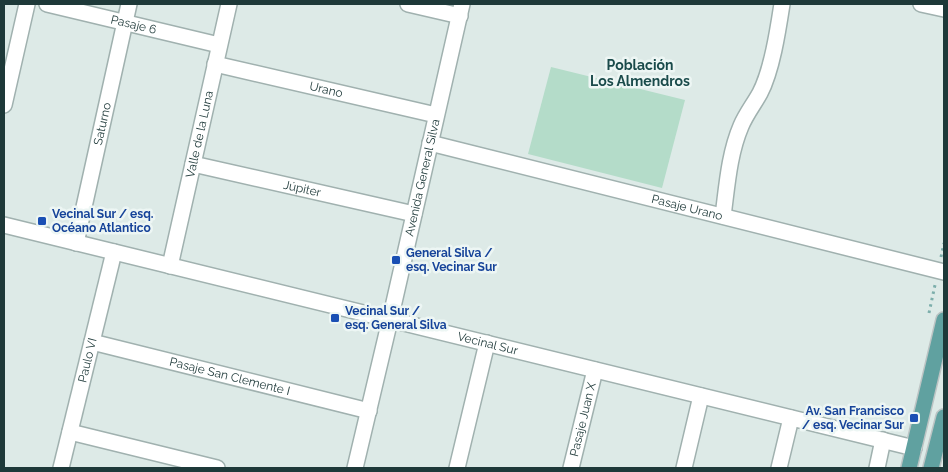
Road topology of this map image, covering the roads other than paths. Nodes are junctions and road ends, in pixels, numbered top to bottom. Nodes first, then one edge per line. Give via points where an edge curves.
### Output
1 (27, 4) edge
2 (47, 4) edge
3 (129, 4) edge
4 (229, 4) edge
5 (408, 4) edge
6 (782, 4) edge
7 (921, 4) edge
8 (944, 9) edge
9 (461, 10) edge
10 (125, 22) junction
11 (219, 45) junction
12 (215, 64) junction
13 (4, 105) edge
14 (436, 115) junction
15 (430, 143) junction
16 (193, 164) junction
17 (414, 214) junction
18 (723, 216) junction
19 (4, 225) edge
20 (76, 243) junction
21 (114, 252) junction
22 (170, 266) junction
23 (944, 272) edge
24 (390, 320) junction
25 (944, 320) edge
26 (92, 342) junction
27 (487, 343) junction
28 (595, 370) junction
29 (701, 396) junction
30 (368, 411) junction
31 (944, 417) edge
32 (791, 418) junction
33 (70, 432) junction
34 (883, 440) junction
35 (914, 448) junction
36 (61, 468) edge
37 (217, 468) edge
38 (355, 468) edge
39 (457, 468) edge
40 (571, 468) edge
41 (684, 468) edge
42 (779, 468) edge
43 (877, 468) edge
44 (909, 468) edge
45 (931, 468) edge

1 - 13 street
2 - 10 street, Pasaje 6
3 - 10 street, Saturno
4 - 11 street, Valle de la Luna
5 - 9 street
6 - 18 street via 767,73 760,93 740,126 731,158
7 - 8 street
9 - 14 street, Avenida General Silva
10 - 11 street, Pasaje 6
10 - 20 street, Saturno
11 - 12 street, Valle de la Luna
12 - 14 street, Urano
12 - 16 street, Valle de la Luna
14 - 15 street, Avenida General Silva
15 - 17 street, Avenida General Silva
15 - 18 street, Pasaje Urano
16 - 17 street, Júpiter
16 - 22 street, Valle de la Luna
17 - 24 street, Avenida General Silva
18 - 23 street, Pasaje Urano
19 - 20 street, Vecinal Sur
20 - 21 street, Vecinal Sur
21 - 22 street, Vecinal Sur
21 - 26 street, Paulo VI
22 - 24 street, Vecinal Sur
24 - 27 street, Vecinal Sur
24 - 30 street, Avenida General Silva
25 - 35 main road
26 - 30 street, Pasaje San Clemente I
26 - 33 street, Paulo VI
27 - 28 street, Vecinal Sur
27 - 39 street
28 - 29 street, Vecinal Sur
28 - 40 street, Pasaje Juan X
29 - 32 street, Vecinal Sur
29 - 41 street
30 - 38 street, Avenida General Silva
31 - 45 main road
32 - 34 street, Vecinal Sur
32 - 42 street
33 - 36 street, Paulo VI
33 - 37 street
34 - 35 street, Vecinal Sur
34 - 43 street
35 - 44 main road

